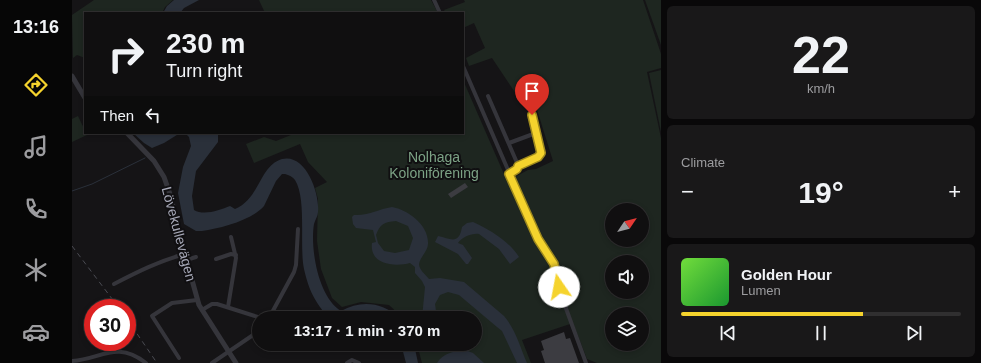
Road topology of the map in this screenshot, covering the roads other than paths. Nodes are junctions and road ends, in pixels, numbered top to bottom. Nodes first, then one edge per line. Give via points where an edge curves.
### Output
1 (434, 0) edge
2 (440, 12) edge
3 (464, 68) edge
4 (72, 76) edge
5 (84, 96) edge
6 (488, 96) dead end
7 (532, 115) dead end
8 (536, 133) junction
9 (128, 134) edge
10 (509, 143) junction
11 (518, 166) junction
12 (509, 174) junction
13 (298, 229) dead end
14 (231, 237) dead end
15 (236, 254) junction
16 (185, 257) junction
17 (196, 258) dead end
18 (216, 259) dead end
19 (114, 284) dead end
20 (197, 300) junction
21 (228, 307) junction
22 (202, 310) junction
23 (273, 311) edge
24 (252, 315) edge
25 (252, 336) edge
26 (228, 352) junction
27 (179, 358) dead end
28 (72, 361) edge
29 (349, 362) edge
30 (146, 363) edge
31 (212, 363) edge
32 (236, 363) edge
33 (359, 363) edge
34 (586, 363) edge

1 - 2 street
3 - 12 street
4 - 5 street
6 - 10 street
7 - 8 street
8 - 10 street
8 - 11 street via 541,153 538,157
9 - 16 street, Lövekullevägen via 154,161 164,177
10 - 11 street
11 - 12 street
12 - 34 street via 540,243 554,264 564,303
13 - 23 street via 294,272
14 - 15 street
15 - 18 street
15 - 21 street
16 - 17 street
16 - 19 street via 163,261
16 - 20 street, Lövekullevägen
20 - 22 street, Lövekullevägen
20 - 27 street via 172,303 152,316
21 - 22 street via 212,304
21 - 24 street
22 - 26 street, Lövekullevägen
25 - 26 street
26 - 31 street
26 - 32 street, Lövekullevägen
28 - 30 street via 110,352 122,352
29 - 33 street via 354,360

